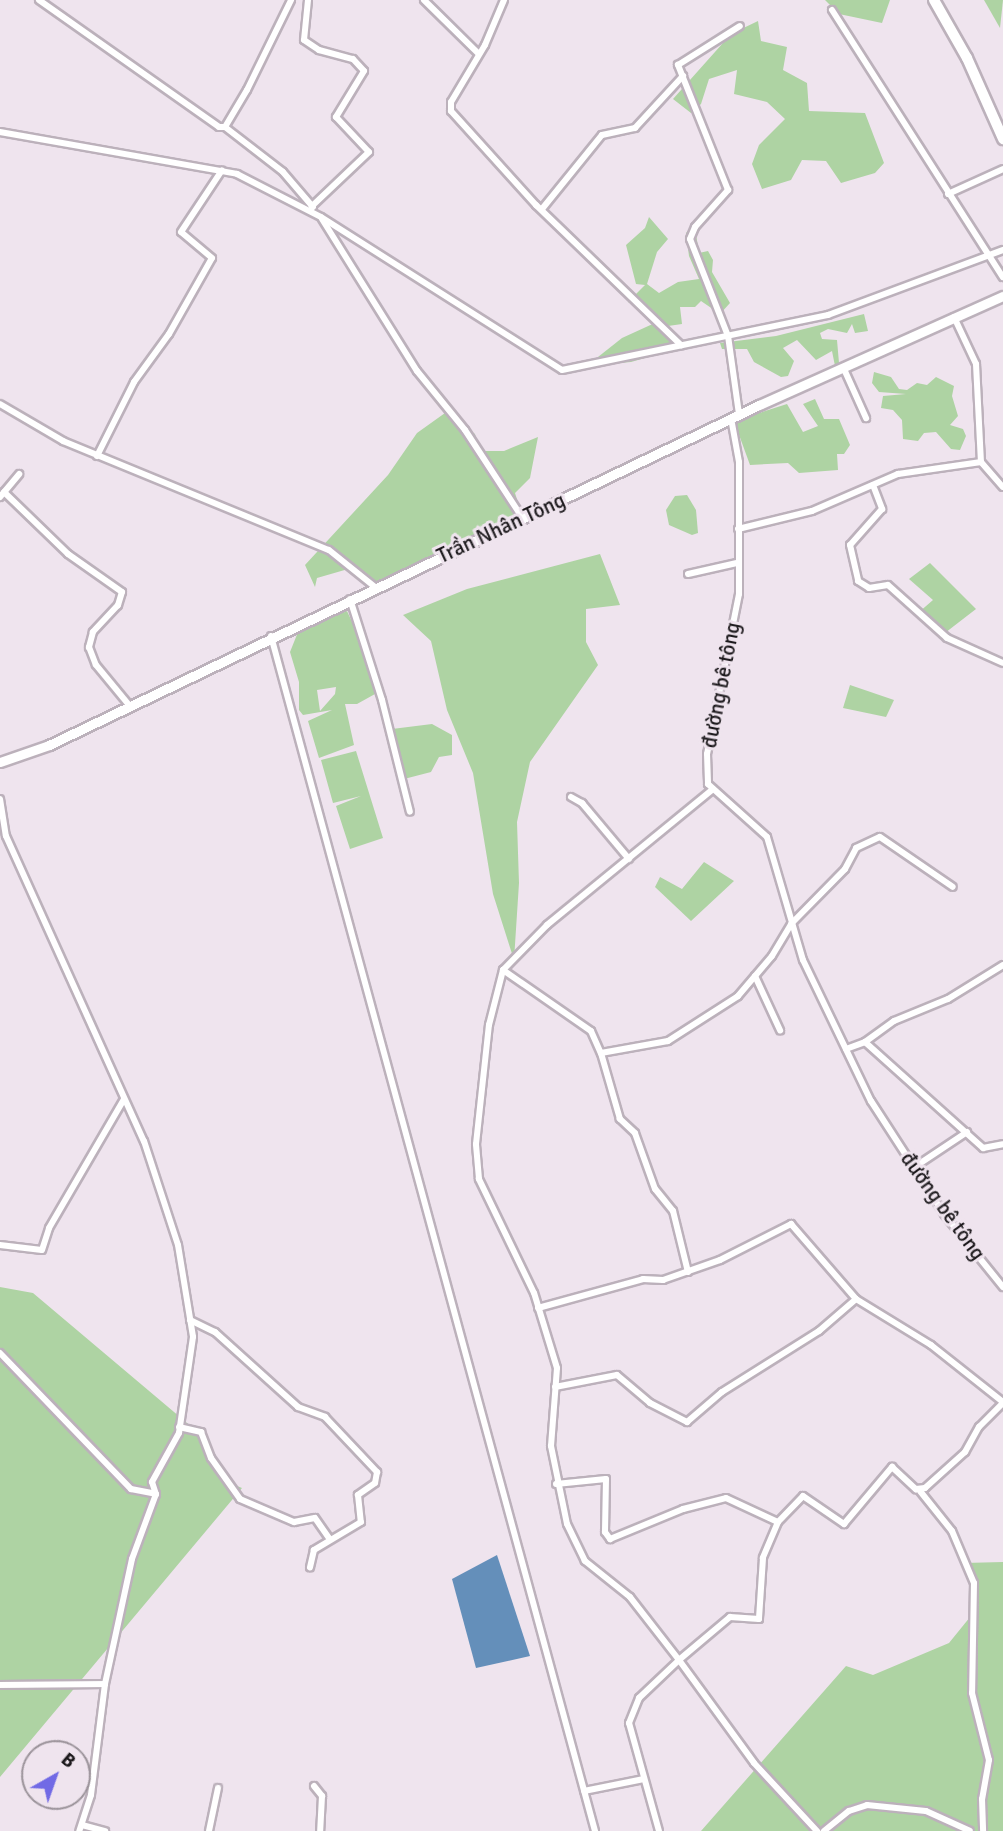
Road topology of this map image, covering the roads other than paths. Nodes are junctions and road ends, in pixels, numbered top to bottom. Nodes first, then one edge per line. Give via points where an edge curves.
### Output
1 (39, 0) edge
2 (290, 0) edge
3 (309, 0) edge
4 (424, 0) edge
5 (504, 0) edge
6 (934, 0) edge
7 (832, 10) dead end
8 (740, 26) dead end
9 (478, 53) junction
10 (683, 76) junction
11 (225, 127) junction
12 (0, 132) edge
13 (1003, 139) edge
14 (1003, 169) edge
15 (222, 170) junction
16 (948, 194) junction
17 (312, 206) junction
18 (542, 209) junction
19 (319, 216) junction
20 (1003, 250) edge
21 (989, 255) junction
22 (1003, 277) edge
23 (1003, 296) edge
24 (954, 317) junction
25 (728, 336) junction
26 (681, 345) junction
27 (844, 369) junction
28 (0, 404) edge
29 (735, 416) junction
30 (866, 418) dead end
31 (97, 456) junction
32 (981, 462) junction
33 (19, 474) dead end
34 (873, 485) junction
35 (1003, 487) edge
36 (2, 494) edge
37 (522, 517) junction
38 (738, 529) junction
39 (737, 563) junction
40 (688, 574) dead end
41 (375, 587) junction
42 (350, 599) junction
43 (271, 636) junction
44 (1003, 663) edge
45 (129, 705) junction
46 (0, 762) edge
47 (712, 790) junction
48 (571, 797) dead end
49 (0, 799) edge
50 (410, 812) dead end
51 (629, 859) junction
52 (954, 887) dead end
53 (791, 924) junction
54 (1003, 965) edge
55 (503, 970) junction
56 (755, 976) junction
57 (780, 1030) dead end
58 (865, 1042) junction
59 (846, 1049) junction
60 (601, 1053) junction
61 (124, 1099) junction
62 (967, 1132) junction
63 (1003, 1144) edge
64 (913, 1168) junction
65 (0, 1245) edge
66 (688, 1272) junction
67 (1003, 1287) edge
68 (856, 1298) junction
69 (538, 1308) junction
70 (190, 1320) junction
71 (0, 1353) edge
72 (555, 1387) junction
73 (1003, 1403) edge
74 (179, 1427) junction
75 (556, 1484) junction
76 (920, 1490) junction
77 (156, 1494) junction
78 (778, 1522) junction
79 (330, 1538) junction
80 (310, 1568) dead end
81 (679, 1660) junction
82 (105, 1684) junction
83 (0, 1685) edge
84 (644, 1779) junction
85 (314, 1786) dead end
86 (218, 1788) dead end
87 (584, 1791) junction
88 (81, 1828) edge
89 (106, 1831) edge
90 (209, 1831) edge
91 (320, 1831) edge
92 (595, 1831) edge
93 (659, 1831) edge
94 (817, 1831) edge
95 (824, 1831) edge
96 (970, 1831) edge
97 (984, 1831) edge

1 - 11 street
2 - 11 street via 284,20
3 - 17 street via 304,40 318,50 350,57 364,71 336,117 369,152
4 - 9 street
5 - 9 street
6 - 13 highway via 967,58
7 - 16 street
8 - 10 street via 682,59 678,65
9 - 18 street via 450,111
10 - 18 street via 635,128 602,135
10 - 25 street, đường bê tông via 728,190 695,226 690,239
11 - 17 street via 289,177
12 - 15 street
14 - 16 street
15 - 19 street
15 - 31 street via 181,232 212,258 170,334 134,383
16 - 21 street
17 - 19 street
18 - 26 street
19 - 26 street via 558,369 580,369
19 - 37 street via 417,372 465,430
20 - 21 street
21 - 22 street
21 - 25 street via 828,315
23 - 24 street, Trần Nhân Tông
24 - 27 street, Trần Nhân Tông
24 - 32 street via 976,364
25 - 26 street
25 - 29 street, đường bê tông
27 - 29 street, Trần Nhân Tông
27 - 30 street
28 - 31 street via 54,437
29 - 37 street, Trần Nhân Tông
29 - 38 street, đường bê tông
31 - 41 street via 329,550
32 - 34 street via 908,471
32 - 35 street
33 - 36 street
34 - 38 street via 789,519
34 - 44 street via 882,509 850,545 858,581 869,588 888,585 947,638
36 - 45 street via 68,554 122,593 118,605 93,632 89,647 96,666
37 - 41 street, Trần Nhân Tông
38 - 39 street, đường bê tông
39 - 40 street
39 - 47 street, đường bê tông via 739,594 707,754
41 - 42 street, Trần Nhân Tông
42 - 43 street, Trần Nhân Tông
42 - 50 street
43 - 45 street, Trần Nhân Tông
43 - 87 street
45 - 46 street, Trần Nhân Tông via 49,745
47 - 51 street
47 - 53 street, đường bê tông via 767,837
48 - 51 street via 582,803
49 - 61 street via 6,836
51 - 55 street via 547,925
52 - 53 street via 880,837 856,848 845,869
53 - 56 street
53 - 59 street, đường bê tông via 821,1006
54 - 58 street via 948,999 894,1021
55 - 60 street via 592,1031
55 - 69 street via 489,1025 476,1144 479,1179
56 - 57 street
56 - 60 street via 738,996 668,1041
58 - 59 street
58 - 62 street
59 - 64 street, đường bê tông via 871,1101
60 - 66 street via 620,1119 635,1133 654,1189 673,1211
61 - 65 street via 49,1228 43,1250
61 - 70 street via 144,1142 178,1245
62 - 63 street via 983,1148
62 - 64 street
64 - 67 street, đường bê tông
66 - 68 street via 791,1224
66 - 69 street
68 - 72 street via 819,1331 722,1392 687,1422 650,1403 617,1375
68 - 73 street via 930,1345
69 - 72 street via 556,1368
70 - 74 street via 193,1337
70 - 79 street via 215,1332 299,1408 325,1416 374,1466 375,1483 358,1495 361,1522
71 - 77 street via 131,1489
72 - 75 street via 551,1447
73 - 76 street via 979,1427 965,1452
74 - 77 street via 152,1482
74 - 79 street via 201,1432 211,1458 240,1499 294,1522 315,1518
75 - 78 street via 606,1479 605,1532 610,1539 722,1499 747,1504
75 - 81 street via 585,1561 630,1597
76 - 78 street via 892,1466 844,1524 803,1496
76 - 97 street via 952,1531 974,1583 972,1693 989,1760 982,1799
77 - 82 street via 132,1559
78 - 81 street via 763,1558 759,1619 730,1617
79 - 80 street via 312,1552
81 - 84 street via 639,1698 629,1723
81 - 94 street via 754,1763
82 - 83 street
82 - 88 street via 91,1795
84 - 87 street
84 - 93 street
85 - 91 street via 322,1796
86 - 90 street
87 - 92 street
88 - 89 street
95 - 96 street via 849,1811 867,1805 926,1811

